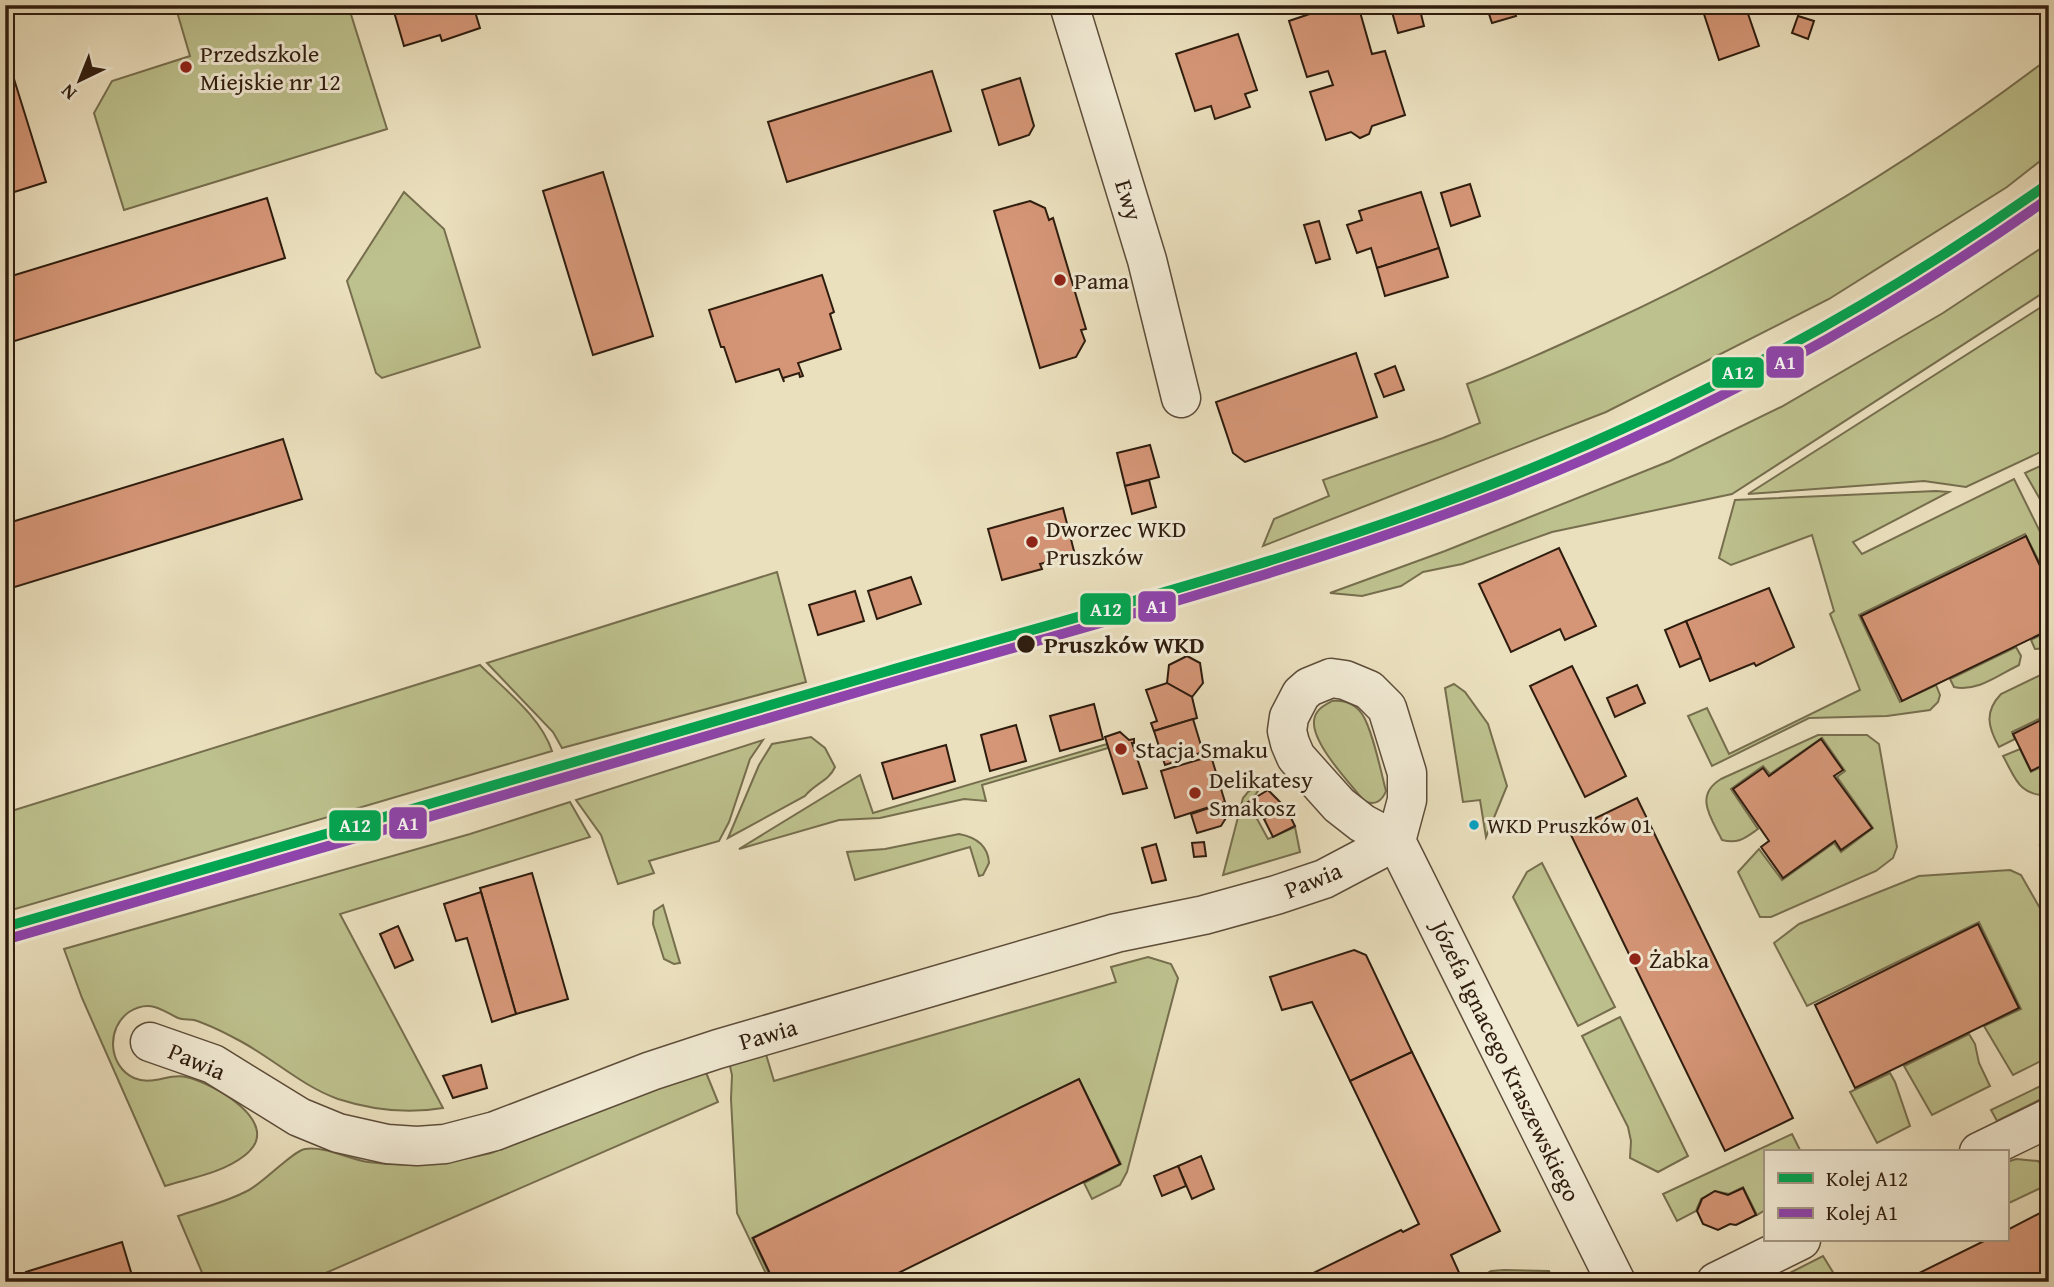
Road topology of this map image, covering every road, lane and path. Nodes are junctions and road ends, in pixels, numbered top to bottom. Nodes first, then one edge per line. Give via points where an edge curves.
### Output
1 (1069, 5) edge
2 (1181, 398) dead end
3 (1396, 841) joint
4 (150, 1042) dead end
5 (2047, 1124) edge
6 (1984, 1150) edge
7 (1797, 1242) edge
8 (1616, 1282) edge
9 (1716, 1282) edge

1 - 2 street, Ewy via 1147,260
3 - 4 street, Pawia via 1324,879 1276,895 1116,933 718,1049 495,1131 445,1144 387,1144 331,1130 299,1117 214,1064
3 - 8 street, Józefa Ignacego Kraszewskiego
5 - 6 street
7 - 9 street

